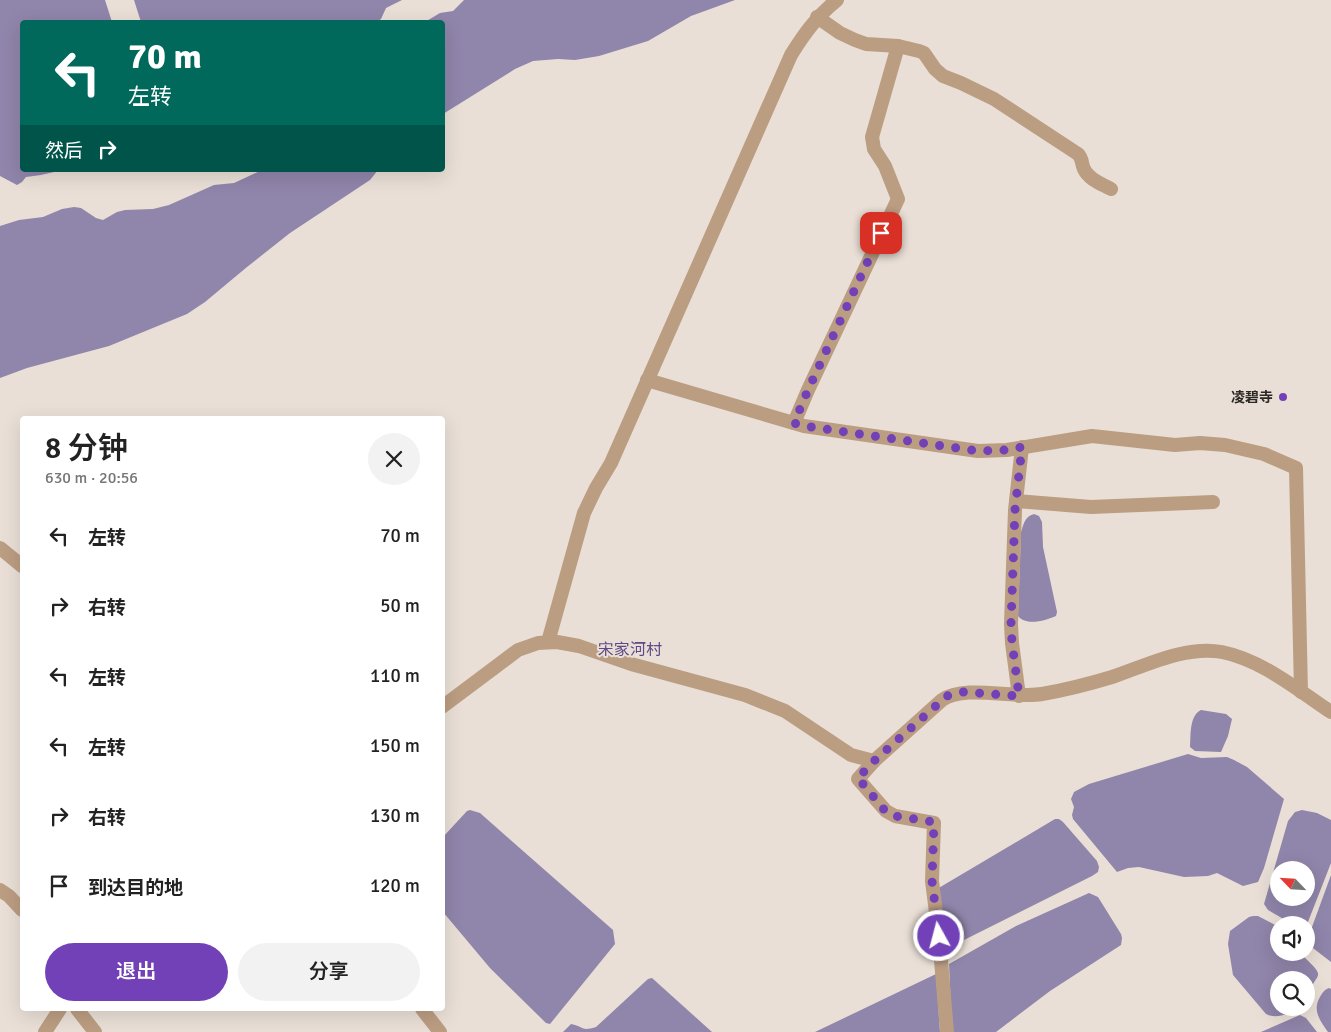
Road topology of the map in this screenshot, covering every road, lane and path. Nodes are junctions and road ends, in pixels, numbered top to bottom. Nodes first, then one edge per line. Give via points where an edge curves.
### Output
1 (837, 0) edge
2 (817, 18) junction
3 (898, 46) junction
4 (1111, 189) dead end
5 (647, 380) junction
6 (794, 423) junction
7 (1022, 447) junction
8 (1016, 501) junction
9 (1214, 502) dead end
10 (0, 548) edge
11 (20, 564) edge
12 (548, 642) junction
13 (1301, 692) junction
14 (1019, 696) junction
15 (445, 705) edge
16 (1331, 712) edge
17 (874, 761) junction
18 (0, 890) edge
19 (20, 908) edge
20 (59, 1011) edge
21 (78, 1011) edge
22 (424, 1011) edge
23 (45, 1032) edge
24 (95, 1032) edge
25 (440, 1032) edge
26 (947, 1032) edge

1 - 2 street
2 - 3 street via 866,44
2 - 5 street via 791,56
3 - 4 street via 920,51 943,76 994,99 1078,154 1088,175
3 - 6 street via 872,137 898,198
5 - 6 street
5 - 12 street via 611,463 584,513
6 - 7 street via 978,451
7 - 8 street
7 - 13 street via 1092,436 1175,445 1200,443 1264,454 1296,468
8 - 9 street via 1091,507
8 - 14 street via 1011,624
10 - 11 street
12 - 15 street via 518,650
12 - 17 street via 568,643 745,695 784,711 851,755
13 - 14 street via 1249,662 1228,653 1211,651 1171,656 1082,685
13 - 16 street
14 - 17 street via 963,692 947,696
17 - 26 street via 858,778 882,808 895,816 934,822 932,881
18 - 19 street
20 - 23 street
21 - 24 street
22 - 25 street

